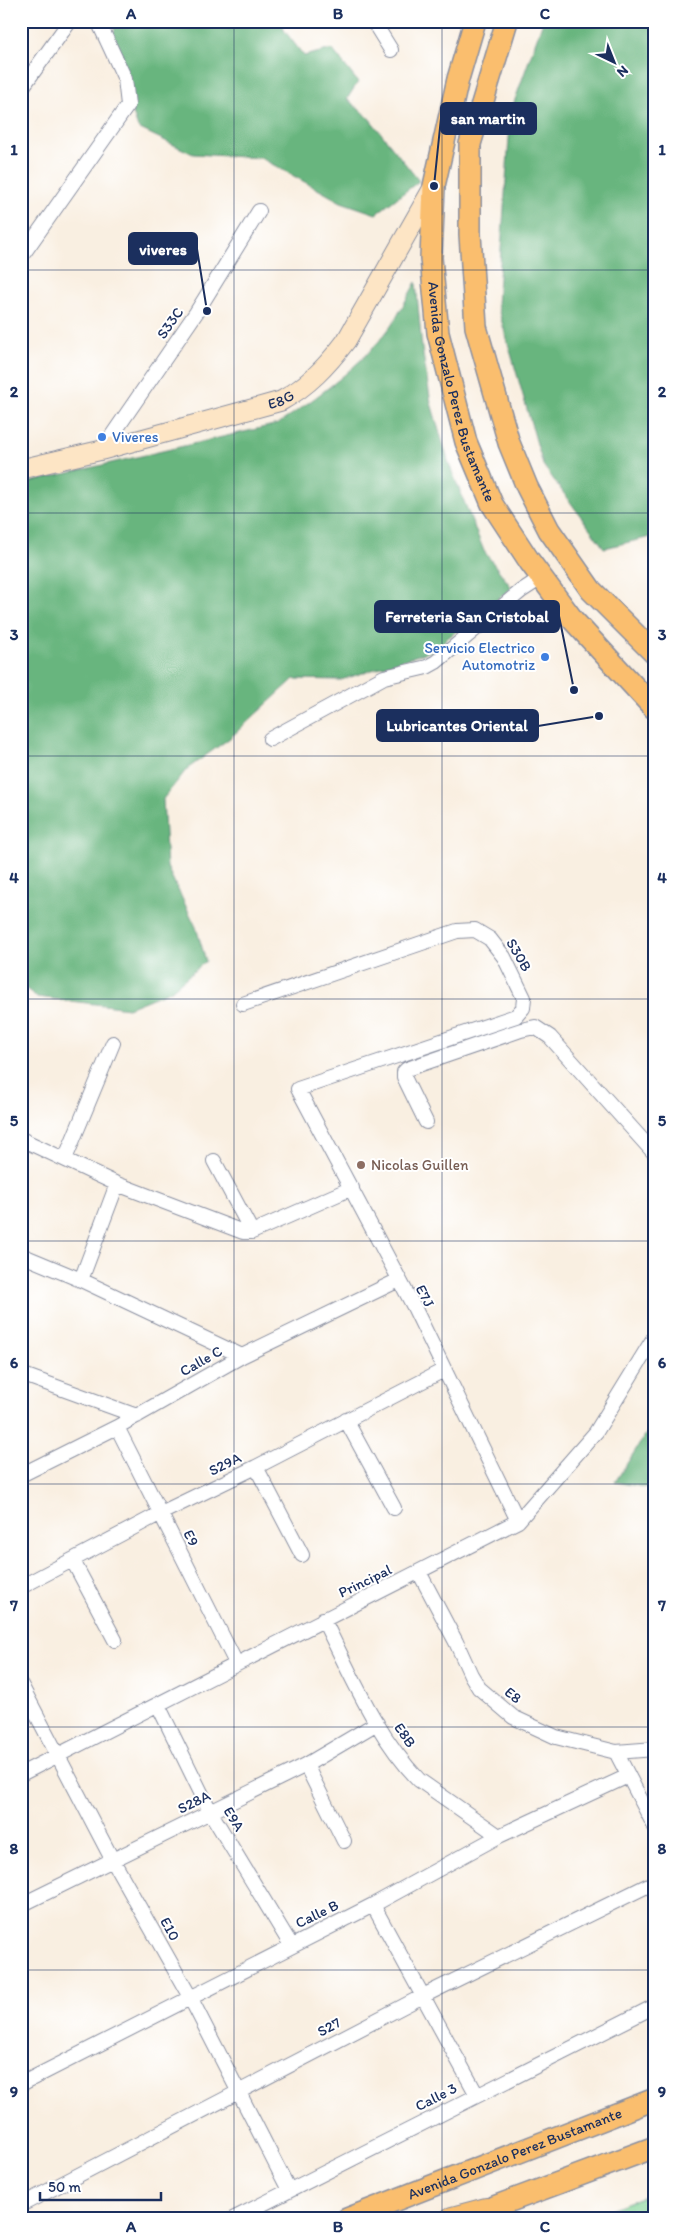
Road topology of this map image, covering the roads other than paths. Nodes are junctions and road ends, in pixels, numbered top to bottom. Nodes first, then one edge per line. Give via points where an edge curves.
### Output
1 (70, 21) edge
2 (98, 21) edge
3 (374, 21) edge
4 (475, 21) edge
5 (507, 21) edge
6 (391, 50) dead end
7 (21, 89) edge
8 (434, 186) junction
9 (260, 210) dead end
10 (21, 257) edge
11 (102, 450) junction
12 (21, 469) edge
13 (542, 578) junction
14 (655, 654) edge
15 (655, 710) edge
16 (270, 740) dead end
17 (243, 1004) dead end
18 (113, 1043) dead end
19 (298, 1089) joint
20 (426, 1122) dead end
21 (21, 1139) edge
22 (655, 1154) edge
23 (65, 1159) junction
24 (214, 1160) dead end
25 (118, 1184) junction
26 (352, 1188) junction
27 (248, 1232) junction
28 (21, 1255) edge
29 (81, 1280) junction
30 (399, 1280) junction
31 (655, 1336) edge
32 (242, 1356) junction
33 (444, 1370) junction
34 (21, 1374) edge
35 (137, 1416) junction
36 (346, 1420) junction
37 (117, 1427) junction
38 (256, 1467) junction
39 (21, 1474) edge
40 (394, 1508) dead end
41 (161, 1514) junction
42 (518, 1521) junction
43 (302, 1555) dead end
44 (73, 1561) junction
45 (419, 1572) junction
46 (21, 1588) edge
47 (323, 1620) junction
48 (114, 1640) dead end
49 (236, 1663) junction
50 (21, 1685) edge
51 (158, 1705) junction
52 (377, 1723) junction
53 (655, 1749) edge
54 (616, 1752) junction
55 (59, 1755) junction
56 (306, 1765) junction
57 (21, 1774) edge
58 (628, 1776) junction
59 (211, 1813) junction
60 (655, 1827) edge
61 (499, 1836) junction
62 (344, 1841) dead end
63 (112, 1859) junction
64 (655, 1882) edge
65 (373, 1905) junction
66 (21, 1906) edge
67 (291, 1944) junction
68 (190, 1996) junction
69 (423, 1996) junction
70 (655, 2006) edge
71 (21, 2084) edge
72 (239, 2093) junction
73 (477, 2095) junction
74 (655, 2099) edge
75 (655, 2147) edge
76 (289, 2190) junction
77 (21, 2205) edge
78 (479, 2215) edge
79 (233, 2219) edge
80 (346, 2219) edge
81 (452, 2219) edge

1 - 7 street
2 - 10 street via 125,79 128,105
3 - 6 street
4 - 8 main road, Avenida Gonzalo Perez Bustamante via 458,79
5 - 14 main road, Avenida Gonzalo Perez Bustamante via 470,144 470,234 476,327 509,443 549,530 591,590
8 - 11 street, E8G via 346,341 299,392 282,401
8 - 13 main road, Avenida Gonzalo Perez Bustamante via 431,258 438,333 464,433 492,504
9 - 11 street, S33C via 196,313
11 - 12 street, E8G
13 - 15 main road, Avenida Gonzalo Perez Bustamante via 573,620
13 - 16 street via 432,664 384,677
17 - 19 street, S30B via 456,931 474,930 490,939 504,957 524,998 523,1008 516,1016
18 - 23 street
19 - 26 street, E7J
20 - 22 street via 404,1077 407,1069 535,1028 550,1036
21 - 23 street
23 - 25 street
24 - 27 street
25 - 27 street
25 - 29 street
26 - 27 street
26 - 30 street, E7J
28 - 29 street
29 - 32 street
30 - 32 street, Calle C
30 - 33 street, E7J
31 - 42 street, Principal via 596,1432
32 - 35 street, Calle C
33 - 36 street, S29A
33 - 42 street, E7J
34 - 35 street
35 - 37 street, Calle C
36 - 38 street, S29A
36 - 40 street
37 - 39 street, Calle C
37 - 41 street, E9
38 - 41 street, S29A
38 - 43 street
41 - 44 street, S29A
41 - 49 street, E9
42 - 45 street, Principal
44 - 46 street, S29A
44 - 48 street
45 - 47 street, Principal
45 - 54 street, E8 via 479,1688 513,1717 556,1737
47 - 49 street, Principal
47 - 52 street, E8B
49 - 51 street, Principal
50 - 55 street, E10
51 - 55 street, Principal
51 - 59 street, E9A
52 - 56 street, S28A
52 - 61 street, E8B via 419,1780
53 - 54 street, E8
54 - 58 street
55 - 57 street, Principal
55 - 63 street, E10
56 - 59 street, S28A
56 - 62 street
58 - 60 street
58 - 61 street, Calle B
59 - 63 street, S28A
59 - 67 street, E9A
61 - 65 street, Calle B
63 - 66 street, S28A
63 - 68 street, E10
64 - 69 street, S27
65 - 67 street, Calle B
65 - 69 street
67 - 68 street, Calle B
68 - 71 street, Calle B
68 - 72 street, E10
69 - 72 street, S27
69 - 73 street
70 - 73 street, Calle 3
72 - 76 street, E10
72 - 77 street, S27
73 - 76 street, Calle 3
74 - 80 main road, Avenida Gonzalo Perez Bustamante
75 - 78 main road
76 - 79 street, Calle 3
78 - 81 highway

